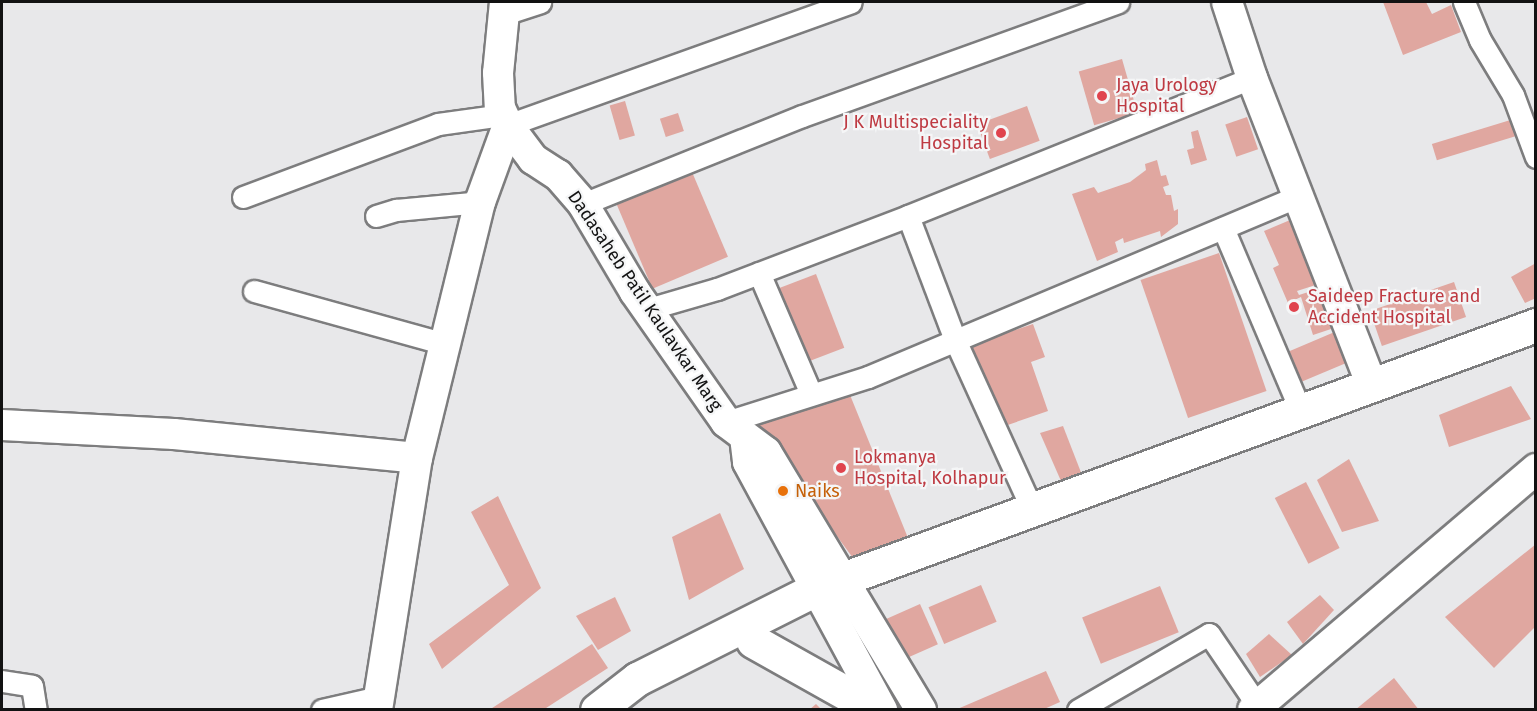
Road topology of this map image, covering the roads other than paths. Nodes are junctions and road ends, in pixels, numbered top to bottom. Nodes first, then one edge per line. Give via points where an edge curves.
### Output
1 (540, 2) edge
2 (851, 2) edge
3 (1118, 2) edge
4 (1227, 2) edge
5 (1464, 2) edge
6 (504, 8) edge
7 (1252, 78) junction
8 (505, 120) junction
9 (1536, 156) edge
10 (1298, 196) junction
11 (243, 197) dead end
12 (480, 202) junction
13 (583, 204) junction
14 (376, 216) dead end
15 (908, 216) junction
16 (1222, 228) junction
17 (759, 273) junction
18 (254, 291) dead end
19 (648, 309) junction
20 (1536, 325) edge
21 (955, 340) junction
22 (445, 344) junction
23 (1536, 348) edge
24 (1371, 383) junction
25 (811, 394) junction
26 (1300, 409) junction
27 (2, 425) edge
28 (736, 429) junction
29 (417, 458) junction
30 (1536, 469) edge
31 (1032, 509) junction
32 (836, 593) junction
33 (753, 641) junction
34 (2, 681) edge
35 (378, 703) edge
36 (1255, 707) edge
37 (36, 710) edge
38 (322, 710) edge
39 (597, 710) edge
40 (625, 710) edge
41 (876, 710) edge
42 (882, 710) edge
43 (921, 710) edge
44 (1078, 710) edge

1 - 6 street
2 - 8 street
3 - 13 street via 802,116
4 - 7 street
5 - 9 street via 1480,40 1513,95
6 - 8 street via 498,73
7 - 10 street
7 - 15 street
8 - 11 street via 438,124
8 - 12 street
8 - 13 street, Dadasaheb Patil Kaulavkar Marg via 533,159 558,175
10 - 16 street
10 - 24 street
12 - 14 street via 396,210
12 - 22 street
13 - 19 street, Dadasaheb Patil Kaulavkar Marg
15 - 17 street
15 - 21 street
16 - 21 street
16 - 26 street
17 - 19 street
17 - 25 street
18 - 22 street
19 - 28 street, Dadasaheb Patil Kaulavkar Marg
20 - 24 highway
21 - 25 street via 868,377
21 - 31 street
22 - 29 street
23 - 32 highway via 1380,400 988,543
24 - 26 highway
25 - 28 street
26 - 31 highway
27 - 29 street via 174,434
28 - 32 street, Dadasaheb Patil Kaulavkar Marg via 766,452
29 - 35 street
30 - 36 street
31 - 32 highway
32 - 33 highway
32 - 39 highway via 637,679
32 - 42 street
32 - 43 street
33 - 40 highway via 648,692
33 - 41 highway
34 - 37 street via 32,687
35 - 38 street
36 - 44 street via 1209,634

